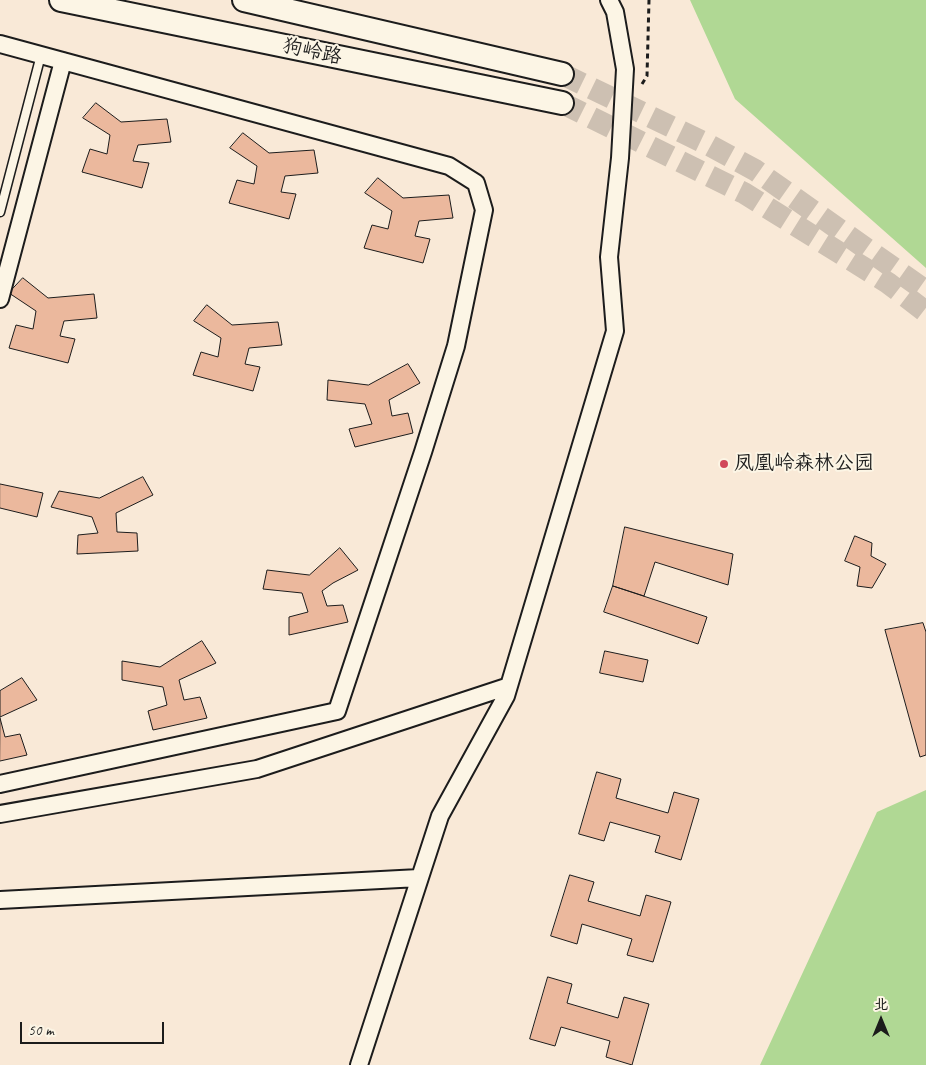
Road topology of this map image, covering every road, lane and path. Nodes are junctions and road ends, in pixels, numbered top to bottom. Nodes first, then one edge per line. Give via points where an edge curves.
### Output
1 (61, 0) edge
2 (244, 0) edge
3 (609, 0) edge
4 (0, 44) edge
5 (41, 55) junction
6 (63, 61) junction
7 (562, 74) tunnel mouth
8 (562, 103) tunnel mouth
9 (0, 212) edge
10 (0, 299) edge
11 (509, 686) junction
12 (0, 784) edge
13 (0, 814) edge
14 (419, 878) junction
15 (0, 900) edge
16 (359, 1065) edge

1 - 8 main road, 狗岭路
2 - 7 main road, 狗岭路
3 - 11 street via 615,12 625,69 620,158 609,257 615,331
4 - 5 street
5 - 6 street
5 - 9 lane
6 - 10 street
6 - 12 street via 449,166 476,183 484,210 456,346 337,711
11 - 13 street via 257,770
11 - 14 street via 440,816
14 - 15 street
14 - 16 street

